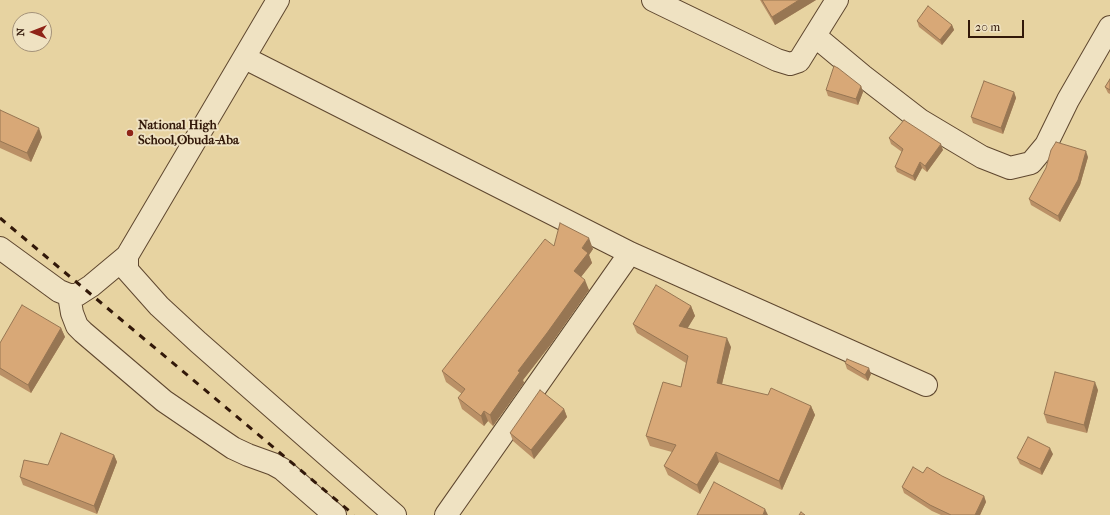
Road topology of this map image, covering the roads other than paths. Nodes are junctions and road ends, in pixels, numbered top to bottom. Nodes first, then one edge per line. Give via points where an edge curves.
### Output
1 (278, 0) edge
2 (653, 0) edge
3 (837, 0) edge
4 (1110, 27) edge
5 (815, 36) junction
6 (245, 58) junction
7 (0, 248) edge
8 (630, 253) junction
9 (127, 256) junction
10 (69, 295) junction
11 (926, 385) dead end
12 (335, 515) edge
13 (395, 515) edge
14 (446, 515) edge

1 - 6 street
2 - 5 street via 790,64 798,61
3 - 5 street
4 - 5 street via 1068,100 1046,145 1031,164 1010,168 982,157 920,120
6 - 8 street
6 - 9 street
7 - 10 street via 59,292
8 - 11 street
8 - 14 street
9 - 10 street via 91,286 77,295
9 - 13 street via 127,270 159,306
10 - 12 street via 77,326 164,401 234,448 282,469

